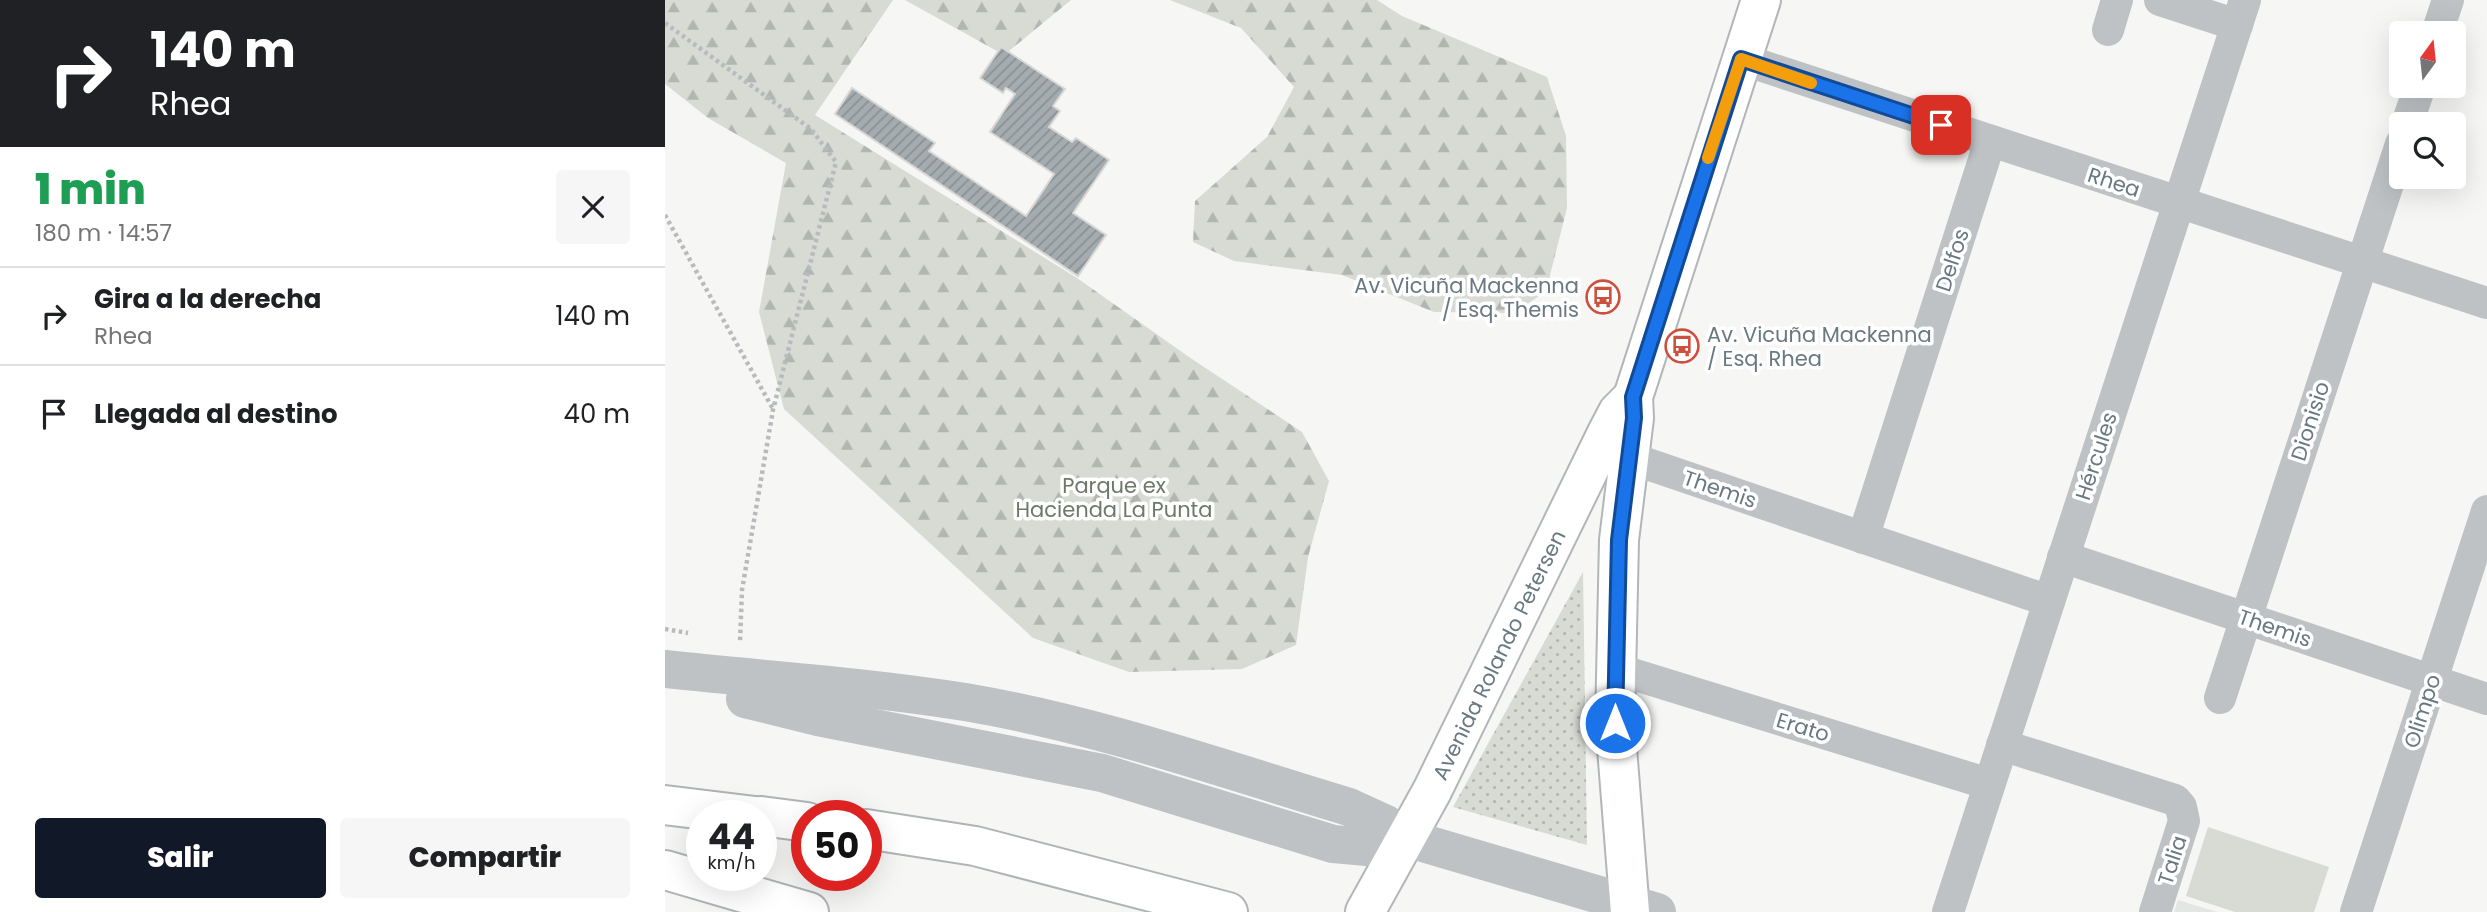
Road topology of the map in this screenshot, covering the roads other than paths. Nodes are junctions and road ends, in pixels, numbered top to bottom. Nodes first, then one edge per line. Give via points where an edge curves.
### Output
1 (1761, 0) edge
2 (2117, 0) edge
3 (2160, 0) edge
4 (2448, 0) edge
5 (2241, 13) edge
6 (2441, 21) edge
7 (2108, 30) dead end
8 (1741, 59) junction
9 (1990, 141) junction
10 (2389, 180) edge
11 (2179, 203) junction
12 (2362, 262) junction
13 (2487, 303) edge
14 (1633, 397) junction
15 (1630, 458) junction
16 (2487, 511) edge
17 (1863, 538) junction
18 (2063, 557) junction
19 (2049, 601) junction
20 (2246, 618) junction
21 (665, 669) edge
22 (1616, 669) junction
23 (665, 679) edge
24 (2431, 681) junction
25 (2220, 698) dead end
26 (2487, 699) edge
27 (2002, 745) junction
28 (1989, 784) junction
29 (665, 805) edge
30 (686, 808) edge
31 (882, 831) edge
32 (1406, 838) junction
33 (665, 870) edge
34 (1639, 909) edge
35 (809, 912) edge
36 (1227, 912) edge
37 (1365, 912) edge
38 (1948, 912) edge
39 (2155, 912) edge
40 (2356, 912) edge

1 - 8 main road
2 - 7 street
3 - 5 street
4 - 6 street
5 - 11 street, Hércules
8 - 9 street, Rhea
8 - 14 main road
9 - 11 street, Rhea
9 - 17 street, Delfos
10 - 12 street, Dionisio
11 - 12 street, Rhea
11 - 18 street, Hércules
12 - 13 street, Rhea
12 - 20 street, Dionisio
14 - 15 main road
14 - 32 main road, Avenida Rolando Petersen via 1607,433
15 - 17 street, Themis
15 - 22 main road via 1619,540
16 - 24 street, Olimpo
17 - 19 street, Themis
18 - 19 street, Hércules
18 - 20 street, Themis
19 - 27 street, Hércules
20 - 24 street, Themis
20 - 25 street, Dionisio
21 - 32 street via 869,689 1029,715 1349,807
22 - 28 street, Erato
22 - 34 main road via 1615,744
23 - 32 street via 818,717 1102,773 1333,844 1367,847
24 - 26 street, Themis
24 - 40 street, Olimpo
27 - 28 street, Hércules
27 - 39 street, Talia via 2166,796 2181,807 2184,821
28 - 38 street, Hércules
29 - 30 main road
31 - 36 main road via 975,846
32 - 34 street
32 - 37 main road, Avenida Rolando Petersen
33 - 35 main road

